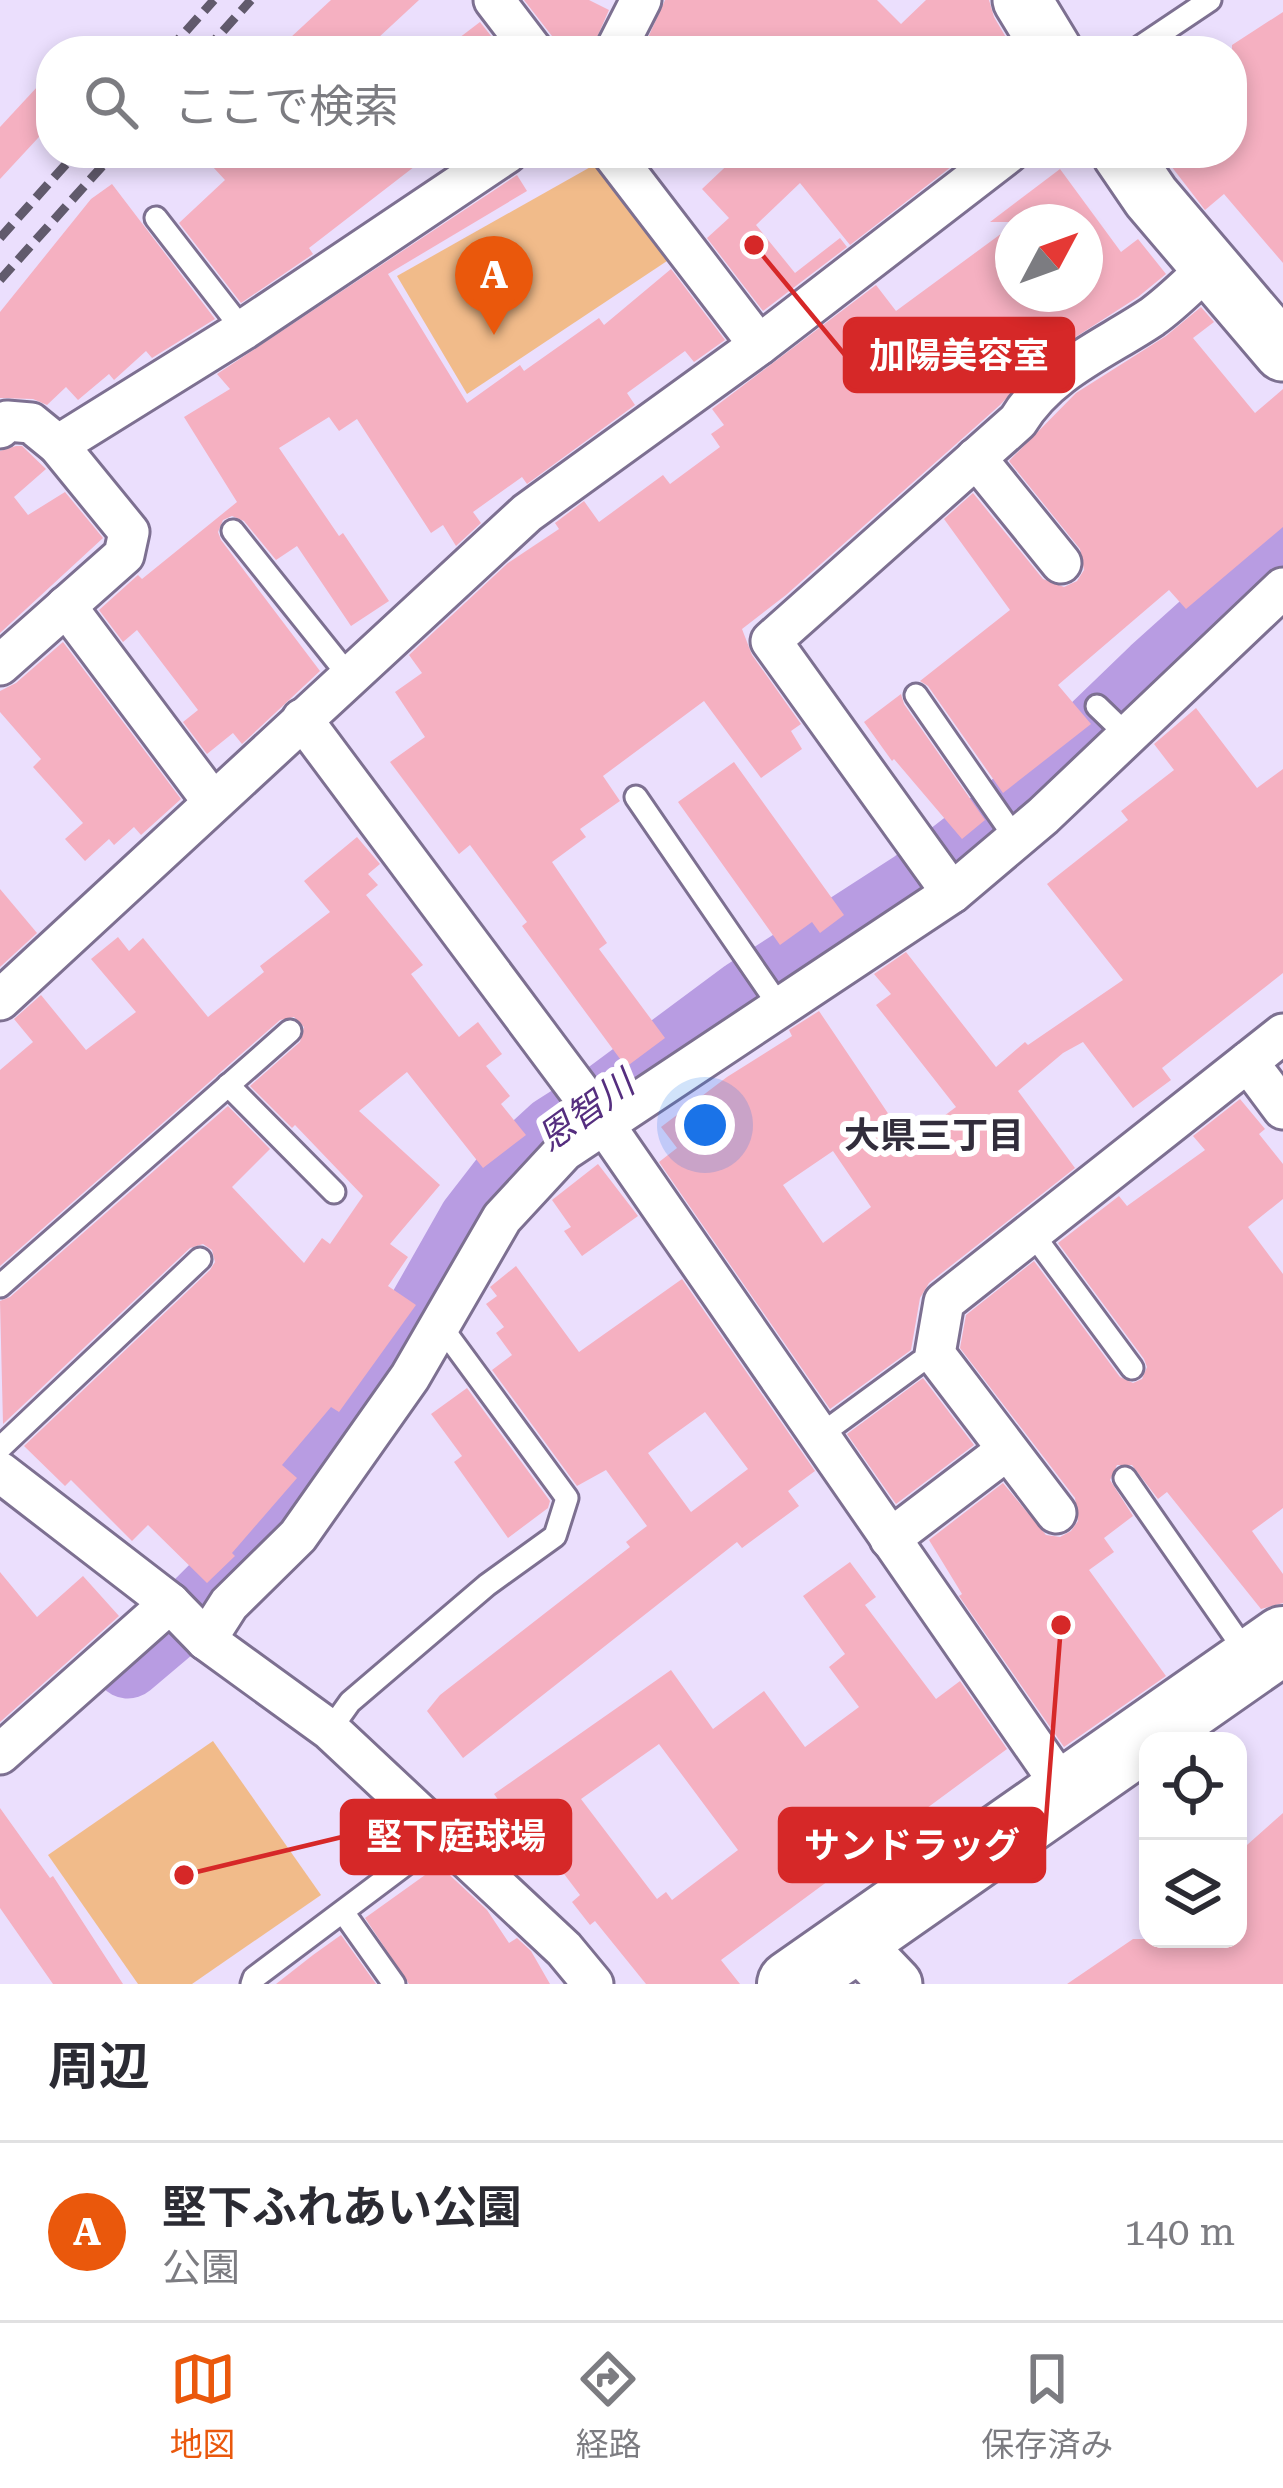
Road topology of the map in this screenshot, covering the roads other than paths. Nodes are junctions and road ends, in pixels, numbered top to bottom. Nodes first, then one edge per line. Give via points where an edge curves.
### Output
1 (494, 0) edge
2 (641, 0) edge
3 (1022, 0) edge
4 (1210, 0) edge
5 (522, 36) edge
6 (623, 36) edge
7 (1044, 36) edge
8 (1156, 36) edge
9 (485, 168) edge
10 (623, 168) edge
11 (987, 168) edge
12 (1133, 168) edge
13 (156, 218) dead end
14 (1210, 266) junction
15 (243, 330) junction
16 (759, 345) junction
17 (1283, 352) edge
18 (0, 428) edge
19 (58, 445) junction
20 (976, 458) junction
21 (233, 531) dead end
22 (1061, 563) dead end
23 (1283, 588) edge
24 (66, 606) junction
25 (0, 664) edge
26 (349, 676) junction
27 (916, 695) dead end
28 (1097, 706) dead end
29 (302, 719) junction
30 (1128, 736) junction
31 (636, 797) dead end
32 (213, 802) junction
33 (1006, 826) junction
34 (942, 879) junction
35 (771, 993) junction
36 (0, 1000) edge
37 (290, 1030) dead end
38 (1283, 1034) edge
39 (1248, 1062) junction
40 (228, 1085) junction
41 (1283, 1109) edge
42 (596, 1113) junction
43 (334, 1192) dead end
44 (1032, 1233) junction
45 (200, 1259) dead end
46 (0, 1286) edge
47 (440, 1325) junction
48 (920, 1362) dead end
49 (1132, 1368) dead end
50 (819, 1436) junction
51 (0, 1448) edge
52 (1007, 1450) junction
53 (0, 1472) edge
54 (1125, 1478) dead end
55 (1056, 1514) dead end
56 (890, 1539) junction
57 (188, 1621) junction
58 (1268, 1651) edge
59 (330, 1730) junction
60 (0, 1754) edge
61 (1066, 1792) junction
62 (443, 1836) junction
63 (343, 1912) junction
64 (875, 1962) edge
65 (252, 1984) edge
66 (394, 1984) edge
67 (592, 1984) edge
68 (791, 1984) edge

1 - 5 street
2 - 6 street
3 - 7 main road
4 - 8 lane
9 - 15 street
10 - 16 street
11 - 16 street
12 - 14 main road
13 - 15 lane
14 - 17 main road
14 - 20 street via 1159,312 1030,401
15 - 19 street
16 - 26 street via 527,513
18 - 19 street via 31,423
19 - 24 street via 129,532 124,555
20 - 22 street
20 - 34 street via 772,640
21 - 26 lane
23 - 30 street
24 - 25 street
24 - 32 street
26 - 29 street
27 - 33 lane
28 - 30 lane
29 - 32 street
29 - 42 street
30 - 33 street
31 - 35 lane
32 - 36 street
33 - 34 street
34 - 35 street
35 - 42 street
37 - 40 lane
38 - 39 street
39 - 41 street
39 - 44 street
40 - 43 lane
40 - 46 lane
42 - 47 street via 502,1218
42 - 50 street
44 - 49 lane
44 - 52 street via 944,1303 935,1354
45 - 51 lane
47 - 57 street via 298,1536 229,1604
47 - 59 lane via 566,1498 554,1535 350,1702
48 - 50 lane
50 - 56 street
52 - 55 street
52 - 56 street
53 - 57 street
54 - 58 lane
56 - 61 street
57 - 59 street
57 - 60 street
58 - 61 highway
59 - 62 street
61 - 64 highway
62 - 63 lane
62 - 67 street
63 - 65 lane
63 - 66 lane
64 - 68 highway

